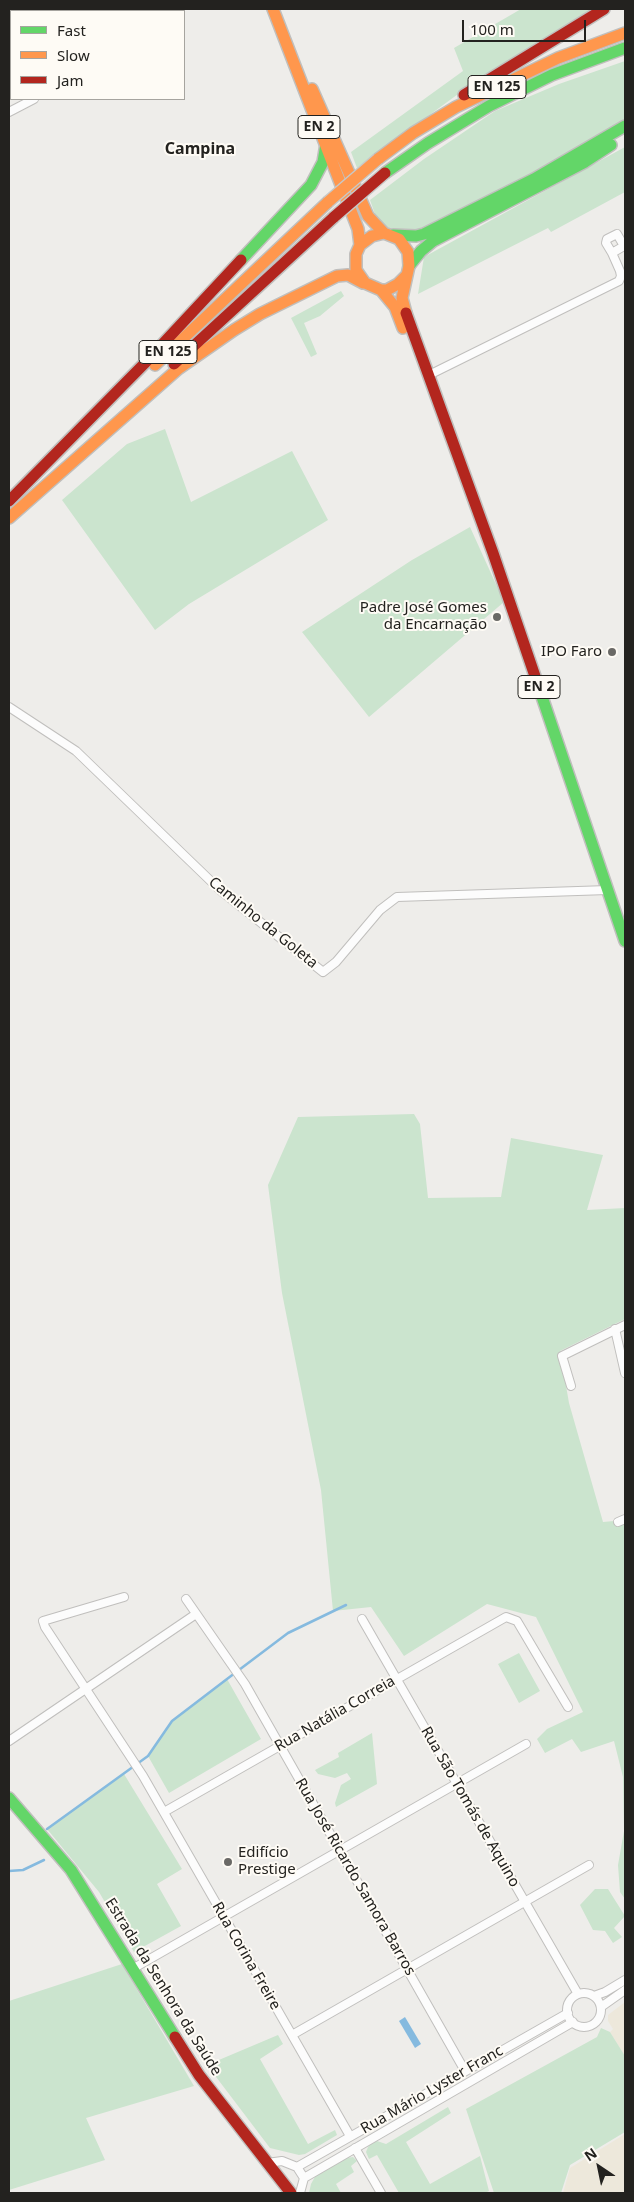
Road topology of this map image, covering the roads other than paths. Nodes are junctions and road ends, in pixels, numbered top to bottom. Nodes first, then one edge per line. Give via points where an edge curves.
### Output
1 (275, 9) edge
2 (604, 9) edge
3 (625, 33) edge
4 (625, 48) edge
5 (32, 100) edge
6 (9, 112) edge
7 (625, 126) edge
8 (413, 133) junction
9 (625, 136) edge
10 (326, 144) junction
11 (388, 234) junction
12 (360, 245) junction
13 (612, 253) dead end
14 (407, 271) junction
15 (377, 288) junction
16 (429, 375) junction
17 (71, 463) junction
18 (9, 501) edge
19 (476, 506) junction
20 (9, 518) edge
21 (9, 707) edge
22 (608, 890) junction
23 (625, 941) edge
24 (625, 1324) edge
25 (615, 1329) junction
26 (625, 1373) edge
27 (571, 1386) dead end
28 (124, 1597) dead end
29 (186, 1600) dead end
30 (196, 1614) junction
31 (362, 1619) dead end
32 (396, 1679) junction
33 (86, 1688) junction
34 (568, 1707) dead end
35 (9, 1740) edge
36 (526, 1744) dead end
37 (280, 1746) junction
38 (456, 1784) junction
39 (9, 1798) edge
40 (164, 1812) junction
41 (339, 1851) junction
42 (589, 1865) dead end
43 (524, 1902) junction
44 (224, 1917) junction
45 (134, 1968) junction
46 (407, 1969) junction
47 (625, 1980) edge
48 (625, 1990) edge
49 (578, 1994) junction
50 (594, 1996) junction
51 (601, 2007) junction
52 (568, 2013) junction
53 (573, 2022) junction
54 (292, 2035) junction
55 (465, 2071) junction
56 (350, 2136) junction
57 (355, 2148) junction
58 (267, 2163) junction
59 (297, 2167) junction
60 (304, 2178) junction
61 (291, 2193) edge
62 (300, 2193) edge
63 (381, 2193) edge

1 - 10 main road, EN 2
1 - 11 main road, EN 2 via 368,216
2 - 8 main road via 452,103
3 - 8 main road, EN 125 via 543,65 456,107
4 - 17 main road, EN 125, bridge via 552,74 489,106 434,138 385,173 201,338
5 - 6 street
7 - 11 main road via 585,152 424,234
8 - 18 main road, EN 125, bridge via 328,202
9 - 14 main road via 585,162 433,241 421,251
10 - 12 main road, EN 2 via 358,229
10 - 18 main road via 323,162 311,185 144,364
11 - 12 main road via 372,236
11 - 14 main road, EN 2 via 405,244
12 - 15 main road, EN 2 via 356,270 365,283
13 - 16 street via 620,271 618,281
14 - 15 main road via 393,288
14 - 16 main road, EN 2 via 402,298
15 - 17 main road via 342,274 260,314 178,369
15 - 19 main road, EN 2 via 395,307 443,433
16 - 19 main road, EN 2
17 - 20 main road, EN 125
19 - 22 main road, EN 2
21 - 22 street, Caminho da Goleta via 76,751 220,890 323,972 336,962 380,910 397,897
22 - 23 main road, EN 2
24 - 25 street
25 - 26 street
25 - 27 street via 562,1356
28 - 33 street, Rua Corina Freire via 43,1621
29 - 30 street, Rua José Ricardo Samora Barros
30 - 33 street
30 - 37 street, Rua José Ricardo Samora Barros via 243,1681
31 - 32 street, Rua São Tomás de Aquino
32 - 34 street, Rua Natália Correia via 506,1616 517,1621
32 - 37 street, Rua Natália Correia
32 - 38 street, Rua São Tomás de Aquino
33 - 35 street
33 - 40 street, Rua Corina Freire
36 - 38 street
37 - 40 street, Rua Natália Correia
37 - 41 street, Rua José Ricardo Samora Barros
38 - 41 street
38 - 43 street, Rua São Tomás de Aquino
39 - 45 main road, Estrada da Senhora da Saúde via 72,1870
40 - 44 street, Rua Corina Freire
41 - 44 street
41 - 46 street, Rua José Ricardo Samora Barros
42 - 43 street
43 - 46 street
43 - 49 street, Rua São Tomás de Aquino
44 - 45 street
44 - 54 street, Rua Corina Freire
45 - 58 main road, Estrada da Senhora da Saúde via 199,2075
46 - 54 street
46 - 55 street, Rua José Ricardo Samora Barros
47 - 50 street
48 - 51 street
49 - 50 street
49 - 52 street via 570,2002
50 - 51 street
51 - 53 street via 599,2018 592,2025 582,2027
52 - 53 street
52 - 55 street, Rua Mário Lyster Franc
53 - 57 street, Rua Mário Lyster Franc
54 - 56 street, Rua Corina Freire
55 - 56 street, Rua Mário Lyster Franc
56 - 59 street, Rua Mário Lyster Franc
57 - 60 street, Rua Mário Lyster Franc
57 - 63 street
58 - 59 street via 282,2161
58 - 61 main road, Estrada da Senhora da Saúde
59 - 60 street
60 - 62 street

